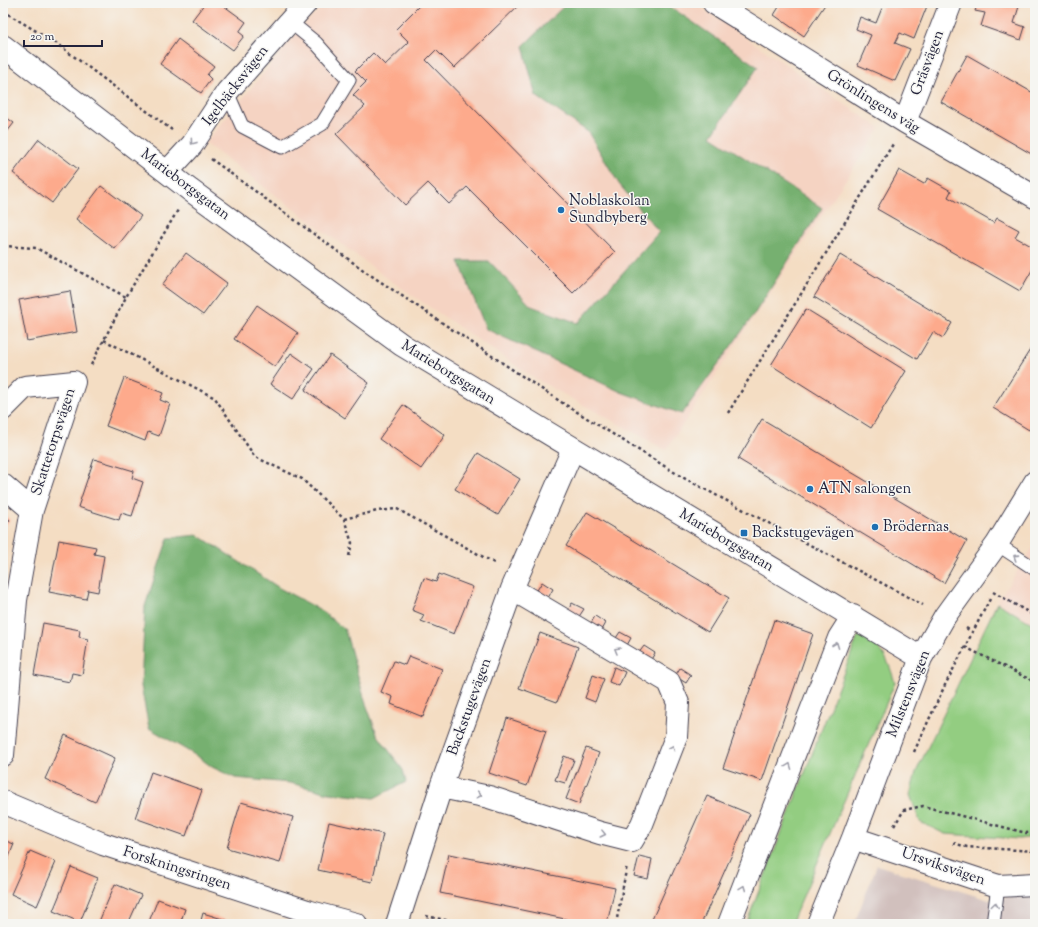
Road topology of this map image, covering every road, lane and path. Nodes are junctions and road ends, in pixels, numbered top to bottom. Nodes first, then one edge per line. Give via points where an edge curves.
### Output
1 (306, 3) edge
2 (714, 3) edge
3 (951, 3) edge
4 (3, 11) edge
5 (289, 21) junction
6 (3, 46) edge
7 (227, 92) junction
8 (905, 122) junction
9 (192, 145) junction
10 (168, 171) junction
11 (190, 190) junction
12 (1035, 197) edge
13 (3, 246) edge
14 (126, 297) junction
15 (104, 340) junction
16 (74, 382) junction
17 (3, 409) edge
18 (728, 413) dead end
19 (573, 449) junction
20 (3, 484) edge
21 (1031, 496) edge
22 (32, 510) junction
23 (344, 519) junction
24 (997, 544) junction
25 (349, 556) dead end
26 (1035, 569) edge
27 (515, 582) junction
28 (993, 592) dead end
29 (853, 616) junction
30 (945, 616) junction
31 (1035, 616) edge
32 (965, 648) junction
33 (921, 658) junction
34 (1035, 682) edge
35 (3, 755) edge
36 (912, 755) dead end
37 (441, 787) junction
38 (3, 802) edge
39 (900, 830) dead end
40 (1035, 832) edge
41 (853, 838) junction
42 (632, 840) junction
43 (952, 843) dead end
44 (1035, 851) edge
45 (1035, 884) edge
46 (998, 886) junction
47 (356, 924) edge
48 (397, 924) edge
49 (616, 924) edge
50 (728, 924) edge
51 (818, 924) edge
52 (993, 924) edge

1 - 5 street, Igelbäcksvägen
2 - 8 street, Grönlingens väg
3 - 8 street, Gräsvägen
4 - 9 path via 56,43
5 - 7 street, Igelbäcksvägen
5 - 7 lane via 316,43 349,80 322,124 282,147 242,126
6 - 10 street, Marieborgsgatan
7 -> 9 street, Igelbäcksvägen
8 - 12 street, Grönlingens väg
8 - 18 path
9 - 10 street, Igelbäcksvägen
9 - 30 path via 366,272 561,402 682,477
10 - 11 street, Marieborgsgatan
11 - 14 path
11 - 19 street, Marieborgsgatan via 402,345
13 - 14 path via 36,248
14 - 15 path
15 - 16 path via 91,366
15 - 23 path via 215,398 255,458 302,479
16 - 17 street, Skattetorpsvägen via 25,387
16 - 22 street, Skattetorpsvägen
19 - 27 street, Backstugevägen
19 - 29 street, Marieborgsgatan
20 - 22 street, Skattetorpsvägen
21 - 24 street, Milstensvägen
22 - 35 street, Skattetorpsvägen via 16,600
23 - 25 path via 352,543
23 - 27 path via 377,511 397,510
26 -> 24 lane
24 - 30 street, Milstensvägen
27 - 37 street, Backstugevägen
42 -> 27 street via 642,824 676,738 678,703 669,682
28 - 31 path
29 - 33 street, Marieborgsgatan
50 -> 29 street via 839,638
30 - 32 path via 972,632
30 - 33 street, Milstensvägen
32 - 34 path
32 - 36 path
33 - 41 street, Milstensvägen
37 -> 42 street via 489,797 600,833
37 - 48 street, Backstugevägen
38 - 47 street, Forskningsringen via 103,844 307,911
39 - 40 path via 893,829 904,810 923,806 1026,833
41 - 46 street, Ursviksvägen
41 - 51 street, Milstensvägen
42 - 49 path
43 - 44 path via 967,847
45 - 46 street, Ursviksvägen
52 -> 46 lane

